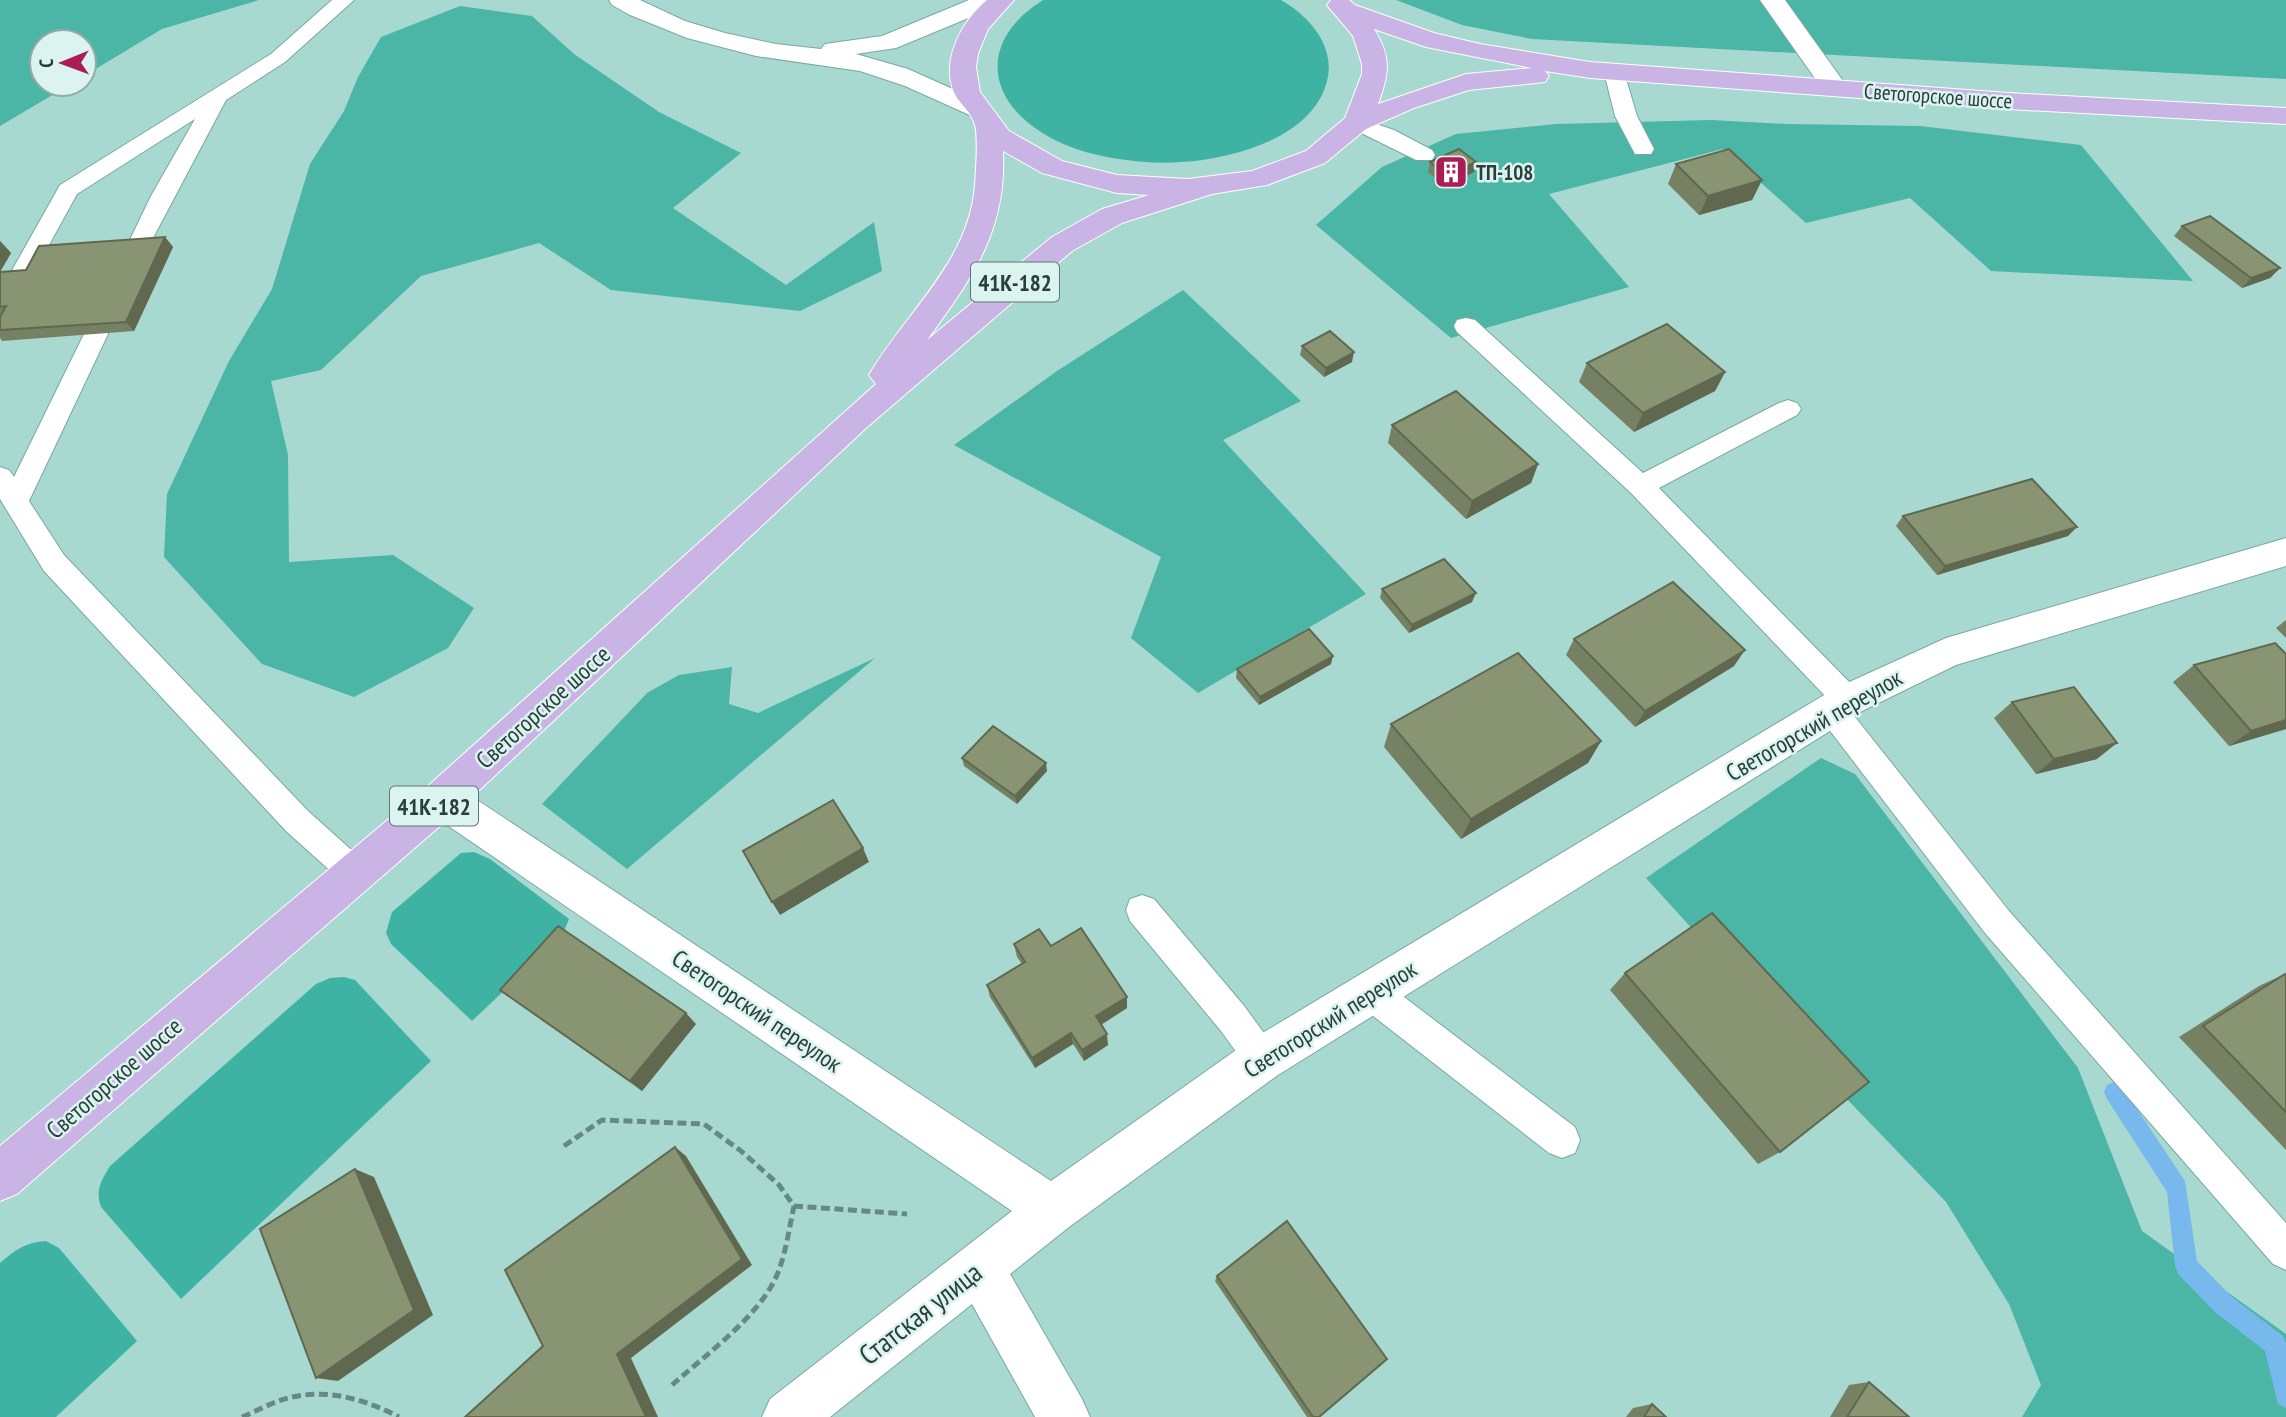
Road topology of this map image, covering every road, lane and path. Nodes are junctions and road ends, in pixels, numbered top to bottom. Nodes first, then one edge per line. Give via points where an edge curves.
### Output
1 (344, 0) edge
2 (621, 0) edge
3 (991, 0) edge
4 (1002, 0) edge
5 (1772, 0) edge
6 (1340, 5) edge
7 (777, 52) junction
8 (1602, 71) junction
9 (1835, 88) junction
10 (218, 98) junction
11 (2286, 116) edge
12 (981, 117) junction
13 (1356, 123) junction
14 (1643, 149) dead end
15 (1424, 155) dead end
16 (1202, 188) junction
17 (136, 250) edge
18 (18, 281) edge
19 (1466, 326) dead end
20 (96, 334) edge
21 (1788, 409) dead end
22 (855, 420) junction
23 (0, 477) edge
24 (1640, 486) junction
25 (16, 501) junction
26 (2286, 552) edge
27 (1840, 705) junction
28 (442, 799) junction
29 (356, 874) junction
30 (1142, 910) dead end
31 (1371, 993) junction
32 (1262, 1059) junction
33 (1562, 1140) dead end
34 (564, 1146) dead end
35 (0, 1177) edge
36 (794, 1206) junction
37 (1052, 1210) junction
38 (907, 1214) dead end
39 (2286, 1251) edge
40 (979, 1267) junction
41 (671, 1386) dead end
42 (248, 1416) edge
43 (399, 1417) edge
44 (788, 1417) edge
45 (1064, 1417) edge

1 - 10 lane via 278,58
2 - 7 street via 682,29
3 - 7 street via 887,43
4 - 12 main road, Светогорское шоссе via 982,18 965,53 966,90
5 - 9 street
6 - 8 main road, Светогорское шоссе via 1426,39
6 - 13 main road via 1361,28 1376,65 1369,104
7 - 12 street via 849,60 897,73
8 - 9 main road, Светогорское шоссе
8 - 13 main road, Светогорское шоссе via 1465,82
8 - 14 lane
9 - 11 main road, Светогорское шоссе
10 - 17 lane
10 - 18 lane via 68,190
12 - 16 main road via 1007,143 1030,157 1087,179 1124,187
12 - 22 main road, Светогорское шоссе / 41К-182 via 990,171 984,217 961,265
13 - 15 lane
13 - 16 main road via 1333,145 1275,174
16 - 22 main road, Светогорское шоссе / 41К-182 via 1112,216 1062,244
19 - 24 lane
20 - 25 lane
21 - 24 lane
22 - 28 main road, Светогорское шоссе / 41К-182
23 - 25 lane
24 - 27 lane
25 - 29 lane via 54,563 297,821
26 - 27 street, Светогорский переулок via 1946,653
27 - 31 street, Светогорский переулок
27 - 39 lane via 1997,922
28 - 29 main road, Светогорское шоссе / 41К-182
28 - 37 street, Светогорский переулок
29 - 35 main road, Светогорское шоссе / 41К-182
30 - 32 lane
31 - 32 street, Светогорский переулок
31 - 33 lane
32 - 37 street, Светогорский переулок
34 - 36 path via 603,1120 704,1124 779,1185
36 - 38 path
36 - 41 path via 772,1284
37 - 40 street, Статская улица
40 - 44 street, Статская улица
40 - 45 street
42 - 43 path via 289,1398 328,1394 368,1401

